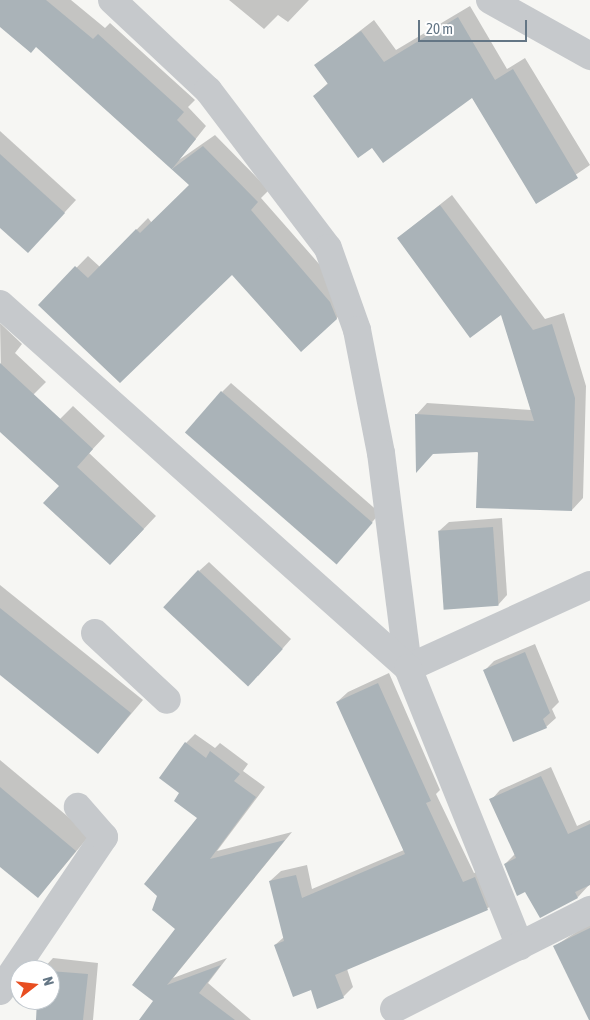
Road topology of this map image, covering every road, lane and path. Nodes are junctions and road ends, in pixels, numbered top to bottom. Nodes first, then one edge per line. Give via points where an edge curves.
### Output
1 (112, 0) edge
2 (490, 0) edge
3 (590, 56) edge
4 (0, 304) edge
5 (590, 585) edge
6 (95, 633) dead end
7 (408, 668) junction
8 (167, 700) dead end
9 (78, 807) dead end
10 (590, 910) edge
11 (520, 946) junction
12 (0, 991) edge
13 (394, 1009) dead end

1 - 7 street via 208,90 328,248 357,330 381,453
2 - 3 street
4 - 7 street
5 - 7 street
6 - 8 street
7 - 11 street
9 - 12 street via 104,837
10 - 11 street
11 - 13 street

